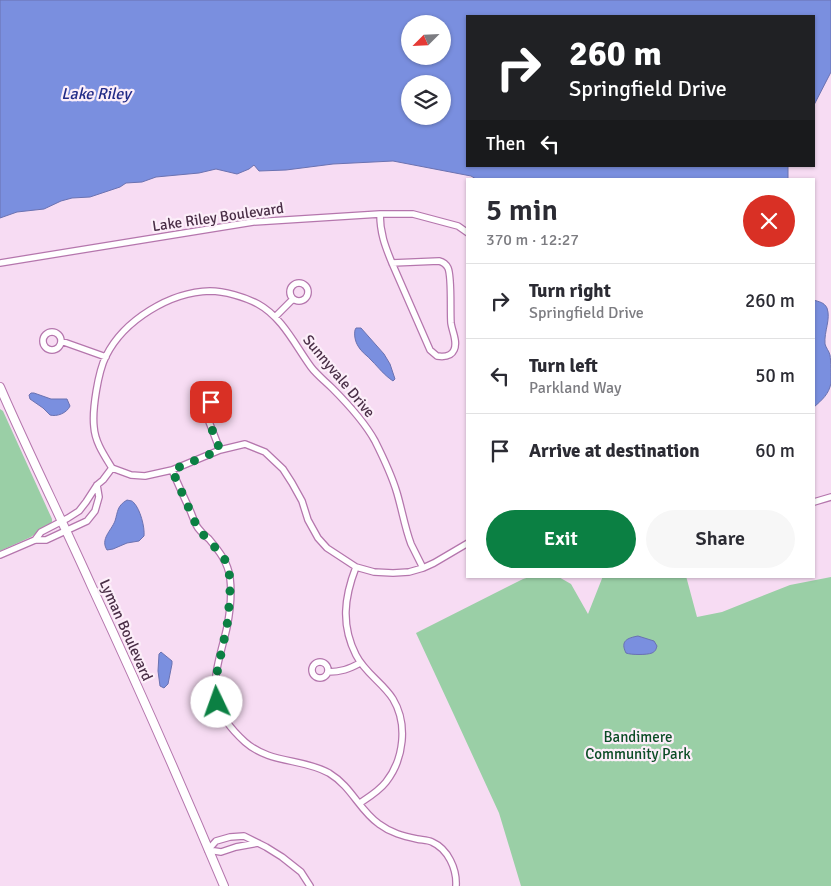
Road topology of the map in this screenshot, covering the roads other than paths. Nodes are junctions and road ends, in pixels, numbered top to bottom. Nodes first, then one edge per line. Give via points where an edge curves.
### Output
1 (380, 214) junction
2 (466, 232) edge
3 (0, 263) edge
4 (392, 263) junction
5 (293, 299) dead end
6 (275, 317) junction
7 (61, 341) dead end
8 (106, 357) junction
9 (0, 387) edge
10 (206, 414) dead end
11 (220, 450) junction
12 (112, 468) junction
13 (172, 470) junction
14 (97, 485) junction
15 (831, 497) edge
16 (815, 502) edge
17 (62, 522) junction
18 (66, 531) junction
19 (35, 540) junction
20 (466, 544) edge
21 (0, 555) edge
22 (356, 567) junction
23 (423, 568) junction
24 (360, 663) junction
25 (328, 672) dead end
26 (360, 803) junction
27 (258, 844) junction
28 (208, 850) junction
29 (224, 886) edge
30 (310, 886) edge
31 (456, 886) edge

1 - 2 street, Lake Riley Boulevard via 413,214 458,226
1 - 3 street, Lake Riley Boulevard via 254,222
1 - 4 street via 382,237
4 - 4 street via 430,350 437,356 449,355 455,345 448,268 439,261
5 - 6 street
6 - 8 street, Sunnyvale Drive via 258,304 232,294 211,291 180,296 139,318
6 - 23 street, Sunnyvale Drive via 313,370 350,406 374,440
7 - 8 street
8 - 12 street, Sunnyvale Drive via 96,396 94,427 97,442
9 - 17 street, Lyman Boulevard
10 - 11 street
11 - 13 street
11 - 22 street via 245,444 265,452 292,482 318,538
12 - 13 street via 146,476
12 - 14 street
13 - 26 street via 198,529 228,566 227,626 215,682 217,702 224,717 234,731 265,755 328,773 342,782
14 - 17 street via 79,511
14 - 18 street via 100,497 95,511 87,521
15 - 16 street
17 - 18 street, Lyman Boulevard
17 - 19 street via 41,532
18 - 19 street via 46,540
18 - 28 street, Lyman Boulevard
19 - 21 street
20 - 23 street
22 - 23 street via 393,574
22 - 24 street via 345,611 350,641
24 - 25 street via 348,670
24 - 26 street via 393,699 402,729 397,763 386,782
26 - 31 street via 369,816 396,835 432,842 440,848 450,858
27 - 28 street via 221,852
27 - 28 street via 237,836 216,841
27 - 30 street via 300,872
28 - 29 street, Lyman Boulevard

